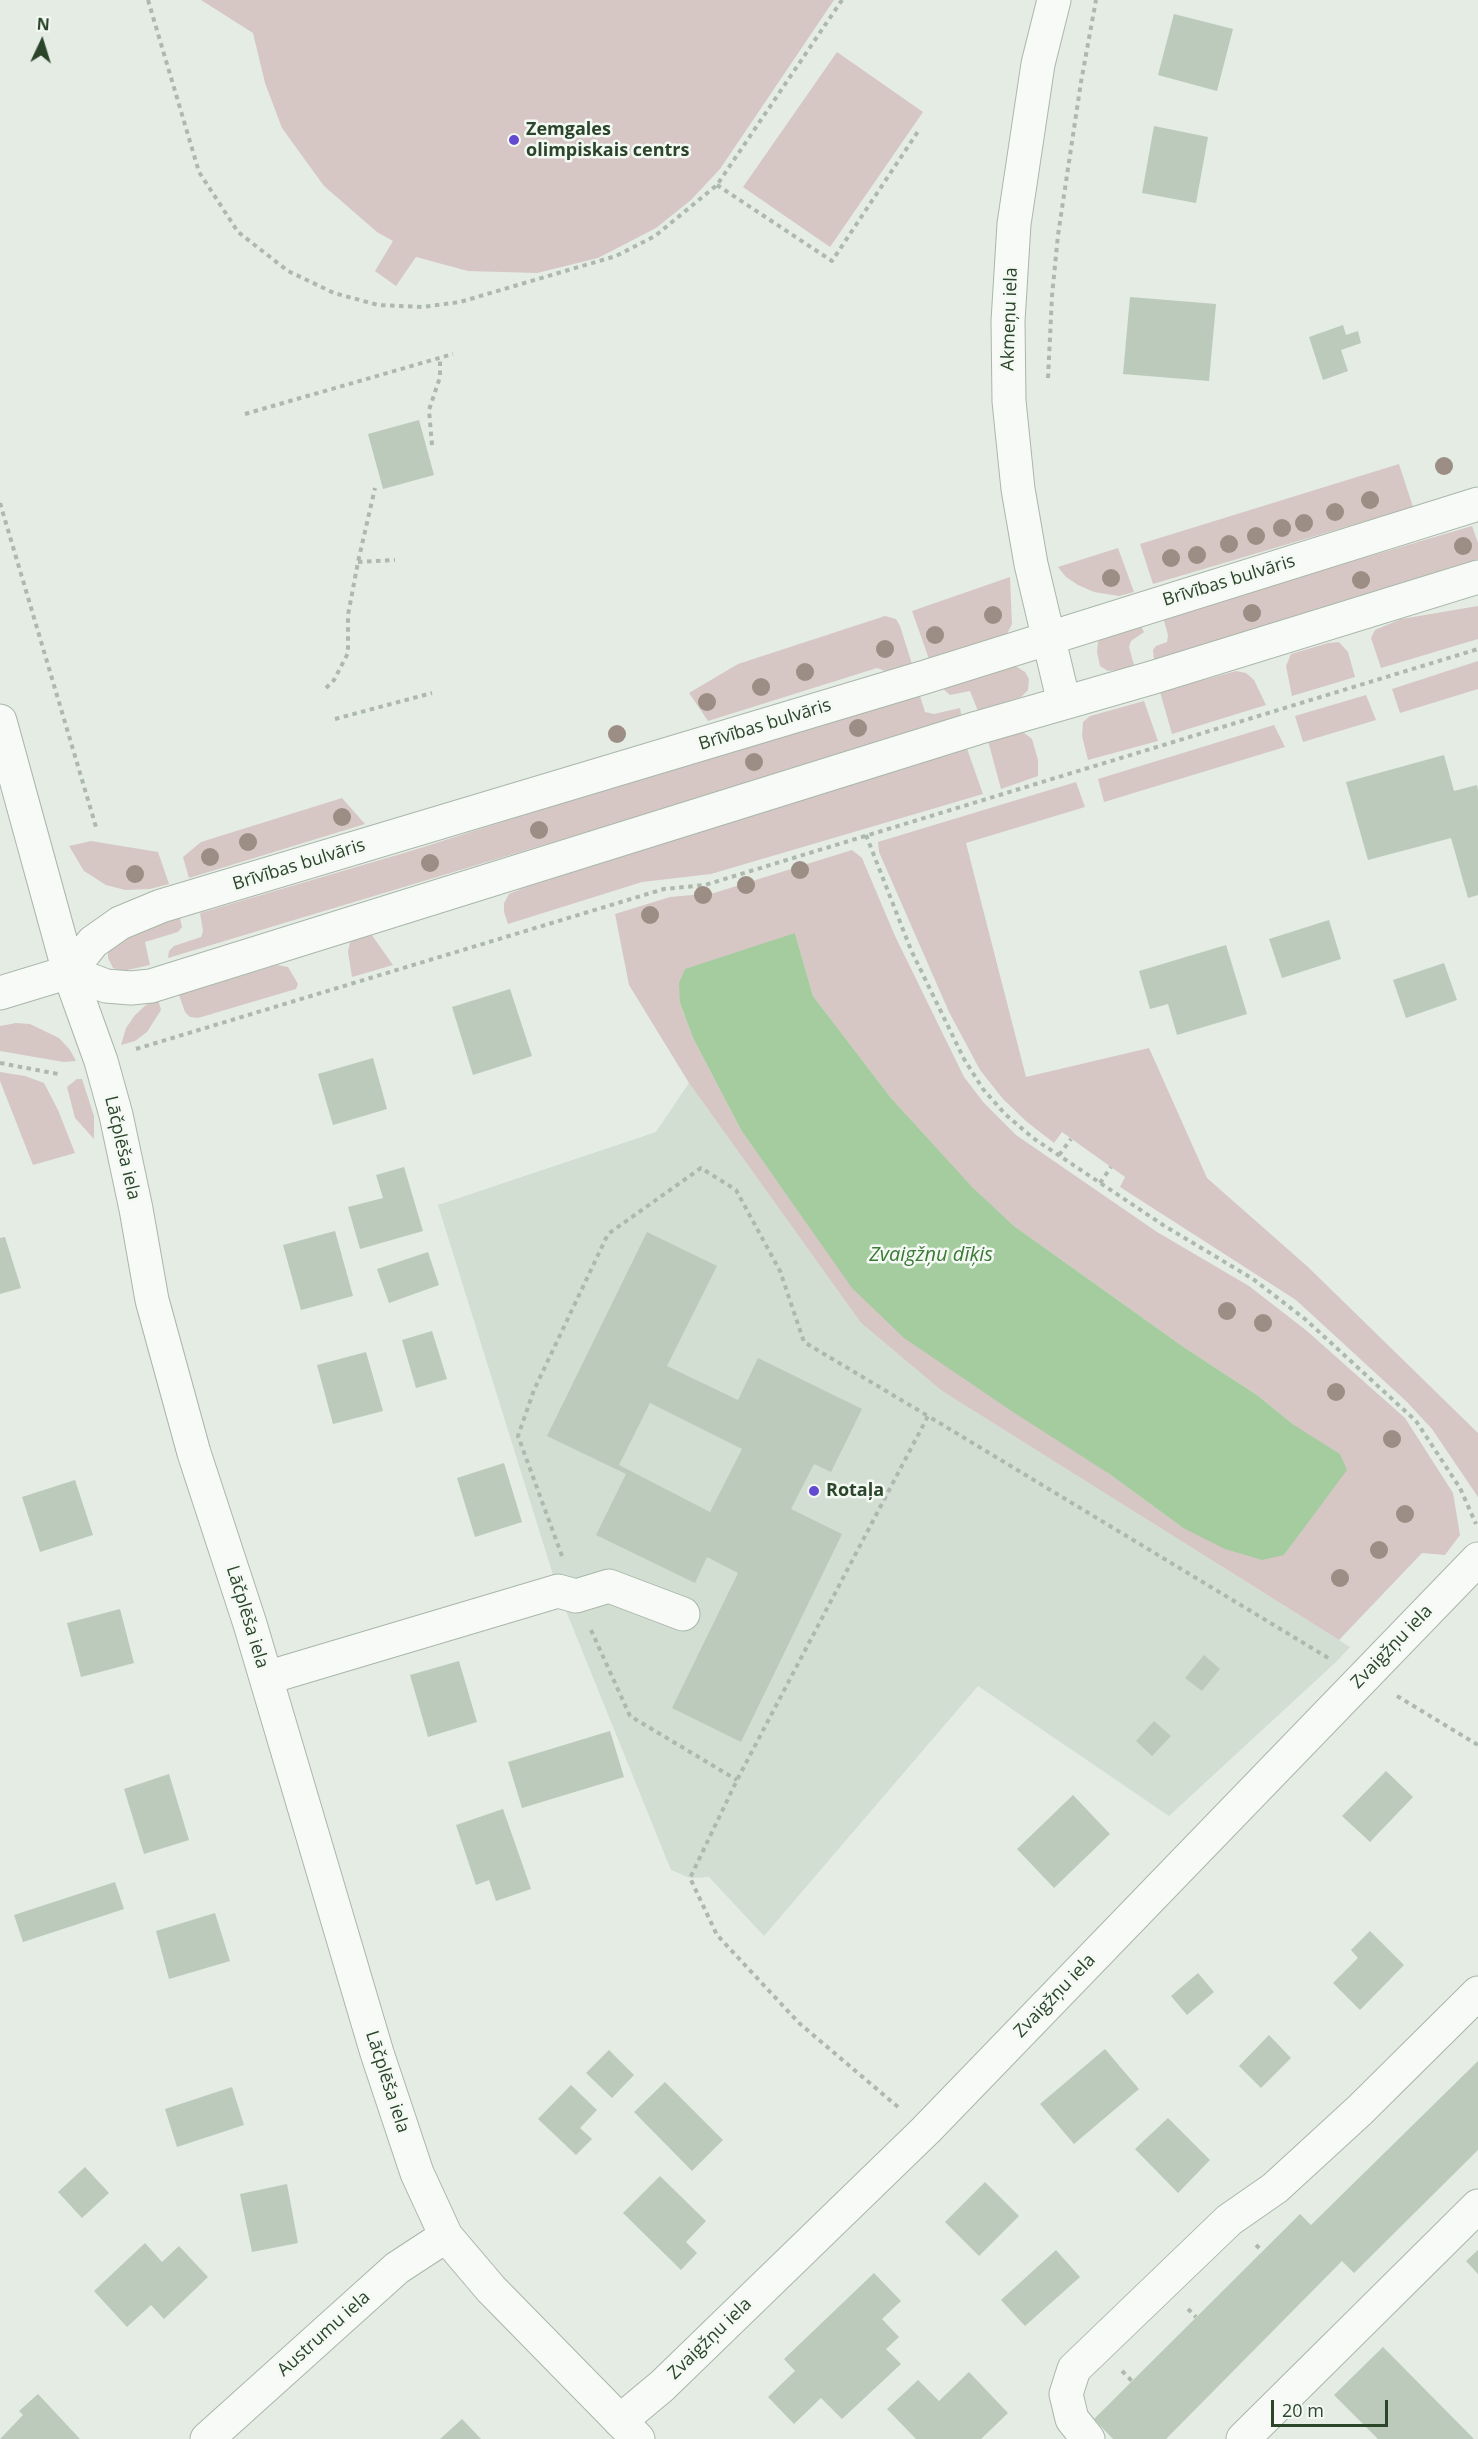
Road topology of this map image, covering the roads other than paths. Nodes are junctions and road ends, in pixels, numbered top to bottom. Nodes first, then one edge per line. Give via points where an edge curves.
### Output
1 (1054, 0) edge
2 (1478, 504) edge
3 (1478, 577) edge
4 (1047, 638) junction
5 (1064, 703) junction
6 (0, 721) edge
7 (69, 972) junction
8 (0, 993) edge
9 (1478, 1559) edge
10 (683, 1614) dead end
11 (266, 1678) junction
12 (1478, 1993) edge
13 (1478, 2206) edge
14 (446, 2236) junction
15 (629, 2430) edge
16 (207, 2439) edge
17 (1088, 2439) edge
18 (1243, 2439) edge

1 - 4 street, Akmeņu iela via 1038,64 1014,224 1008,321 1009,401 1018,489
2 - 4 street, Brīvības bulvāris
3 - 5 street
4 - 5 street, Akmeņu iela
4 - 7 street, Brīvības bulvāris via 161,906 120,923 93,942
5 - 7 street via 152,986 106,986
6 - 7 street, Lāčplēša iela
7 - 8 street
7 - 11 street, Lāčplēša iela via 116,1115 152,1300 194,1453
9 - 15 street, Zvaigžņu iela via 926,2130 662,2386
10 - 11 street via 609,1586 576,1596 558,1591
11 - 14 street, Lāčplēša iela via 377,2054 417,2173
12 - 17 street via 1360,2110 1275,2188 1229,2220 1074,2368 1066,2394 1072,2419
13 - 18 street
14 - 15 street, Lāčplēša iela via 491,2289
14 - 16 street, Austrumu iela via 398,2268

